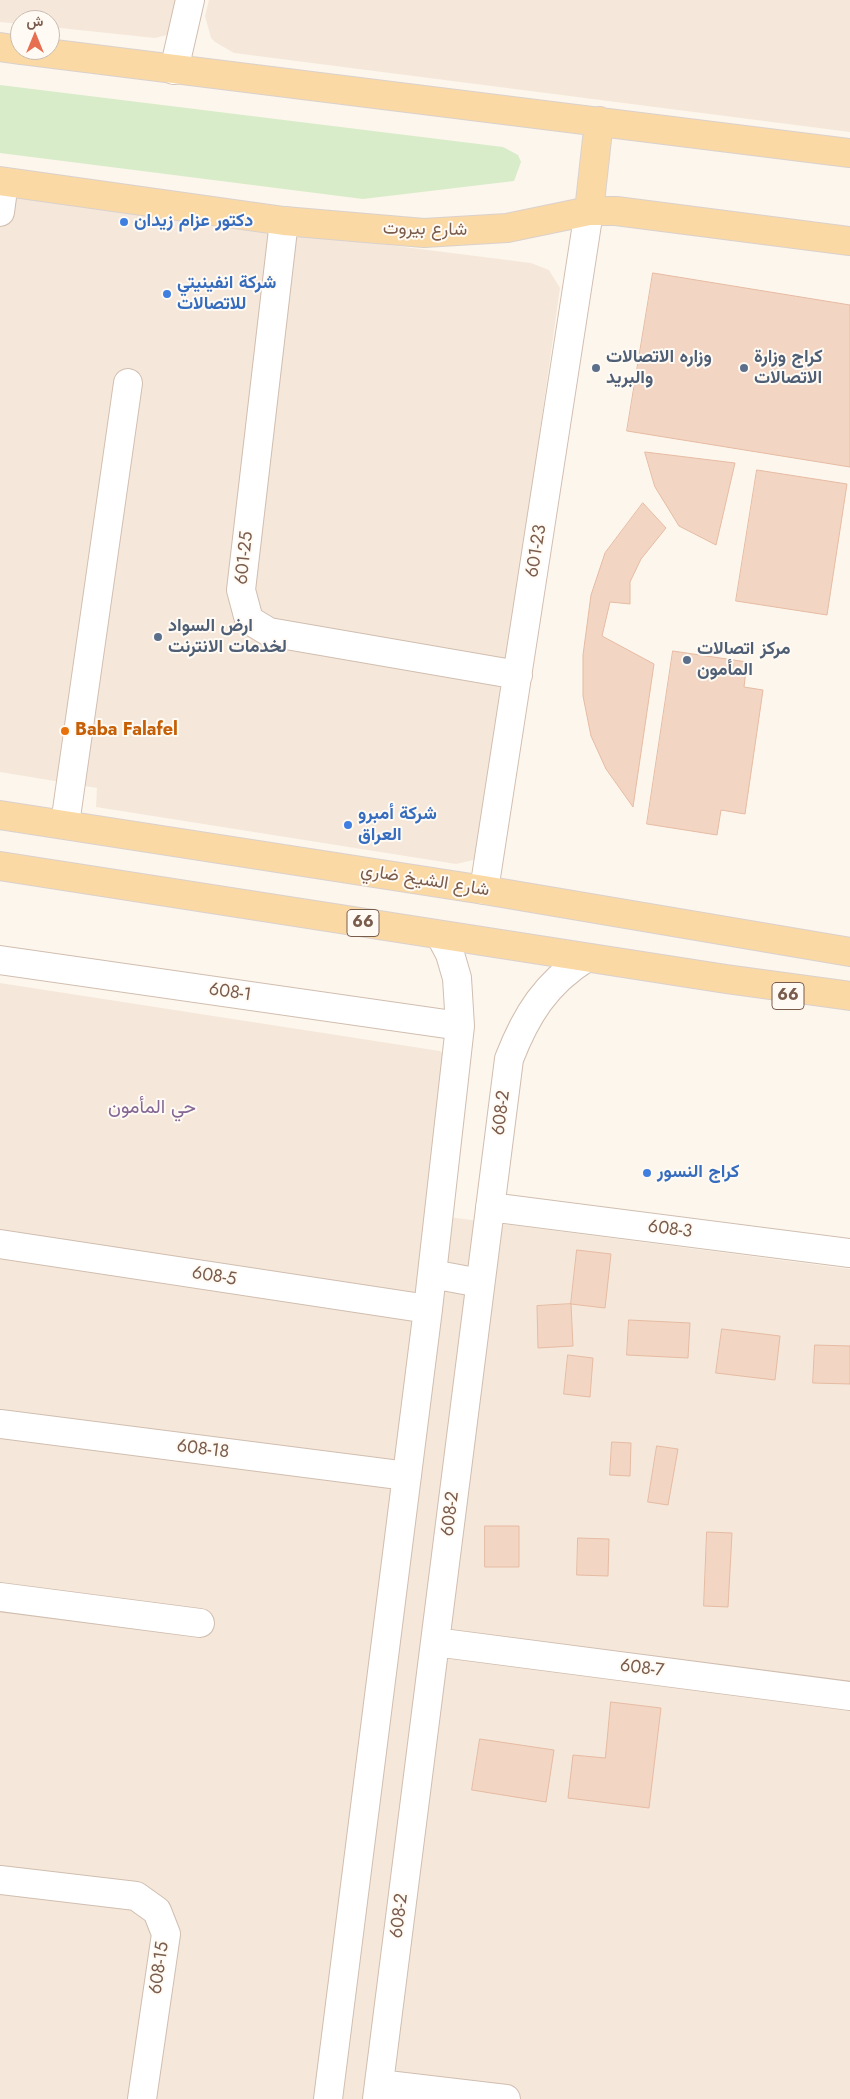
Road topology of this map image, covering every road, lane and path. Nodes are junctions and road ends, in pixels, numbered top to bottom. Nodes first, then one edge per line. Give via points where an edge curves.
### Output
1 (190, 0) edge
2 (60, 55) edge
3 (174, 70) junction
4 (599, 121) junction
5 (850, 153) edge
6 (2, 182) edge
7 (0, 212) edge
8 (589, 212) junction
9 (284, 221) junction
10 (842, 238) edge
11 (128, 383) dead end
12 (518, 675) junction
13 (0, 814) edge
14 (65, 824) junction
15 (0, 866) edge
16 (484, 890) junction
17 (440, 935) junction
18 (850, 952) edge
19 (586, 958) junction
20 (0, 960) edge
21 (726, 979) junction
22 (850, 996) edge
23 (850, 1014) edge
24 (460, 1026) junction
25 (490, 1207) junction
26 (0, 1244) edge
27 (850, 1252) edge
28 (432, 1274) junction
29 (480, 1283) junction
30 (428, 1309) junction
31 (0, 1424) edge
32 (407, 1476) junction
33 (0, 1597) edge
34 (200, 1623) dead end
35 (435, 1642) junction
36 (850, 1696) edge
37 (0, 1880) edge
38 (378, 2091) edge
39 (142, 2099) edge
40 (328, 2099) edge
41 (506, 2099) edge

1 - 3 street
2 - 3 main road
3 - 4 main road
4 - 5 main road
4 - 8 main road
6 - 7 street
6 - 9 main road, شارع بيروت
8 - 9 main road, شارع بيروت via 507,228 424,233
8 - 10 main road, شارع بيروت via 616,211
8 - 12 street, 601-23
9 - 12 street, 601-25 via 241,590 249,620 269,632
11 - 14 street
12 - 16 street, 601-23
13 - 14 main road, شارع الشيخ ضاري
14 - 16 main road, شارع الشيخ ضاري
15 - 17 main road, 66
16 - 18 main road, شارع الشيخ ضاري
17 - 19 main road, 66
17 - 24 street via 457,978
19 - 21 main road, 66
19 - 25 street, 608-2 via 565,971 547,990 531,1011 512,1050
20 - 24 street, 608-1
21 - 22 main road, 66
21 - 23 main road, 66
24 - 28 street
25 - 27 street, 608-3
25 - 29 street, 608-2
26 - 30 street, 608-5
28 - 29 street
28 - 30 street
29 - 35 street, 608-2
30 - 32 street
31 - 32 street, 608-18
32 - 40 street
33 - 34 street
35 - 36 street, 608-7
35 - 38 street, 608-2
37 - 39 street, 608-15 via 136,1896 156,1911 166,1934
38 - 41 street

